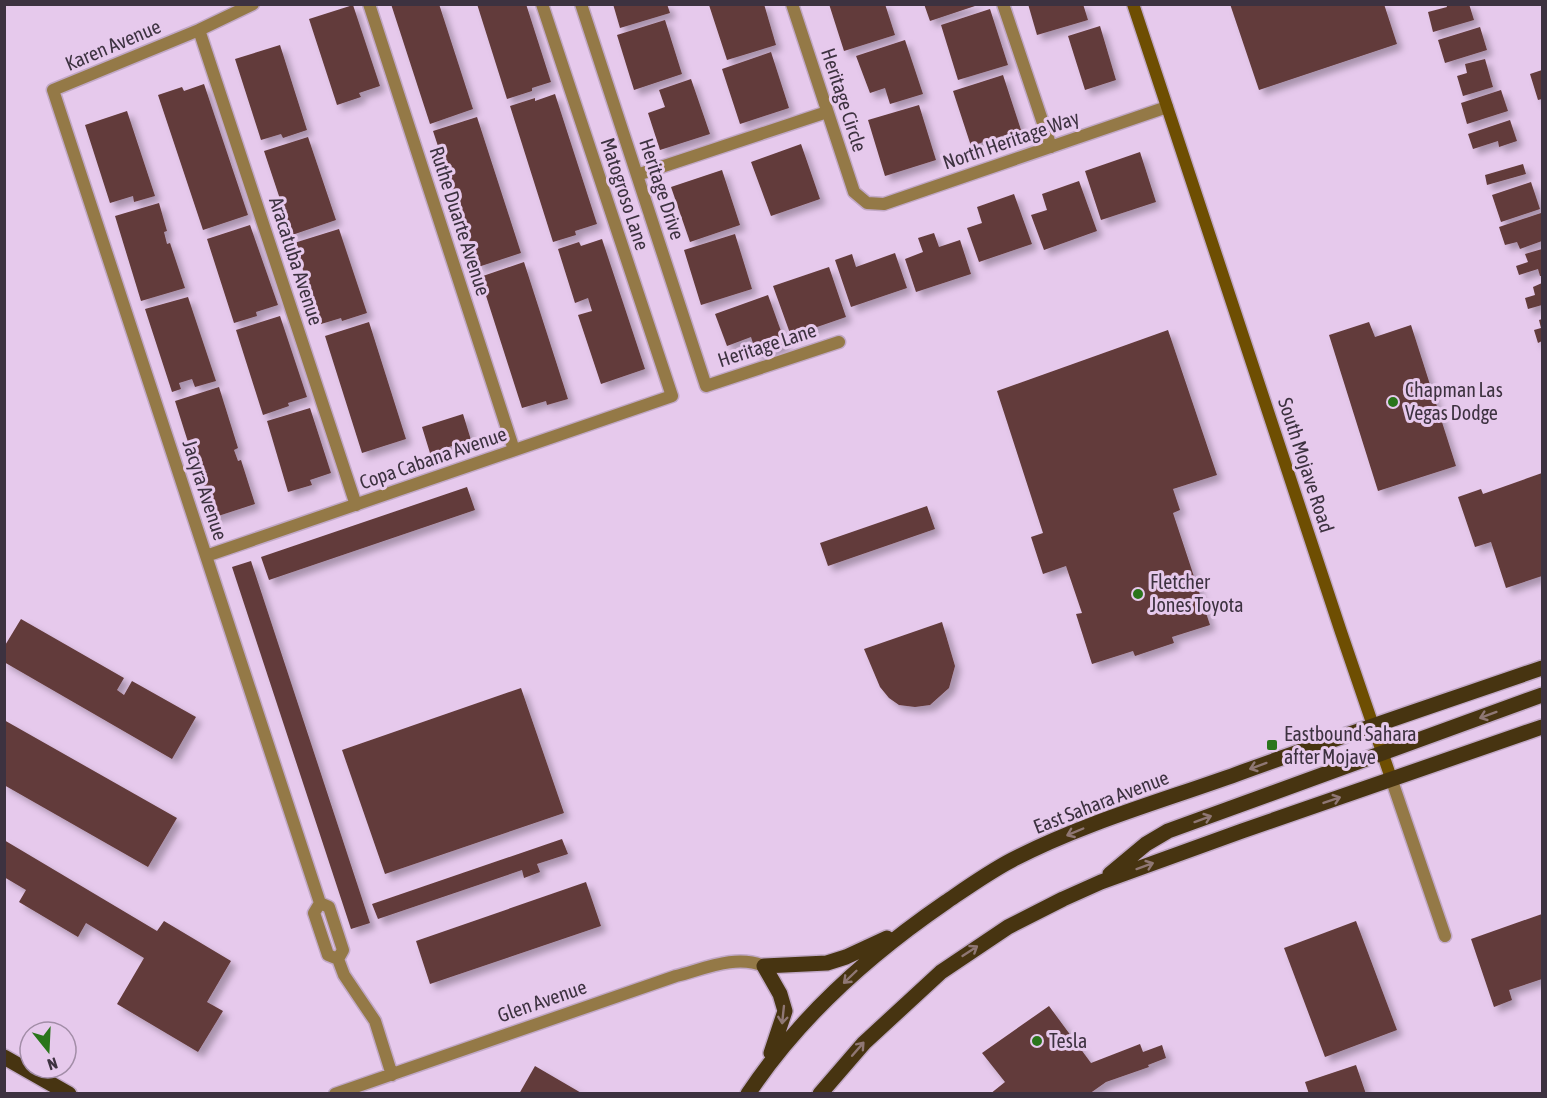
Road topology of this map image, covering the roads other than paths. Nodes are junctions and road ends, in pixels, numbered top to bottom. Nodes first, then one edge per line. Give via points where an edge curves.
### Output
1 (253, 4) edge
2 (369, 4) edge
3 (542, 4) edge
4 (581, 4) edge
5 (792, 4) edge
6 (1003, 4) edge
7 (1133, 4) edge
8 (199, 30) junction
9 (53, 90) joint
10 (1167, 107) junction
11 (827, 112) junction
12 (1051, 147) junction
13 (637, 175) junction
14 (867, 203) joint
15 (839, 342) dead end
16 (706, 386) joint
17 (672, 396) joint
18 (514, 450) junction
19 (356, 505) junction
20 (206, 556) junction
21 (1542, 668) edge
22 (1542, 695) edge
23 (1373, 726) junction
24 (1542, 727) edge
25 (1383, 754) junction
26 (1391, 778) junction
27 (1101, 882) junction
28 (911, 926) junction
29 (1445, 936) dead end
30 (764, 966) junction
31 (4, 1058) edge
32 (766, 1066) junction
33 (392, 1075) junction
34 (69, 1094) edge
35 (335, 1094) edge
36 (748, 1094) edge
37 (820, 1094) edge

1 - 8 street, Karen Avenue
2 - 18 street, Ruthe Duarte Avenue
3 - 17 street, Matogroso Lane
4 - 13 street, Heritage Drive
5 - 11 street, Heritage Circle
6 - 12 street
7 - 10 street, South Mojave Road
8 - 9 street, Karen Avenue
8 - 19 street, Aracatuba Avenue
9 - 20 street, Jacyra Avenue
10 - 12 street, North Heritage Way
10 - 23 street, South Mojave Road
11 - 13 street
11 - 14 street, Heritage Circle via 854,192
12 - 14 street, North Heritage Way via 884,204
13 - 16 street, Heritage Drive
15 - 16 street, Heritage Lane
17 - 18 street, Copa Cabana Avenue
18 - 19 street, Copa Cabana Avenue
19 - 20 street, Copa Cabana Avenue
20 - 33 street, Jacyra Avenue via 320,903 329,907 343,950 338,959 344,975 375,1021
21 - 23 main road, East Sahara Avenue
22 -> 25 main road
23 - 25 street, South Mojave Road
23 -> 28 main road, East Sahara Avenue via 1047,844 978,880
24 - 26 main road
25 - 26 street, South Mojave Road
27 -> 25 main road via 1168,831
27 -> 26 main road
26 - 29 street, South Mojave Road
37 -> 27 main road via 864,1043 957,960 1008,927
28 - 30 main road via 837,960
28 -> 32 main road, East Sahara Avenue via 821,1005
30 -> 32 main road via 780,994 784,1011
30 - 33 street, Glen Avenue via 734,961 676,976
31 - 34 main road
32 - 36 main road, East Sahara Avenue
33 - 35 street, Glen Avenue

